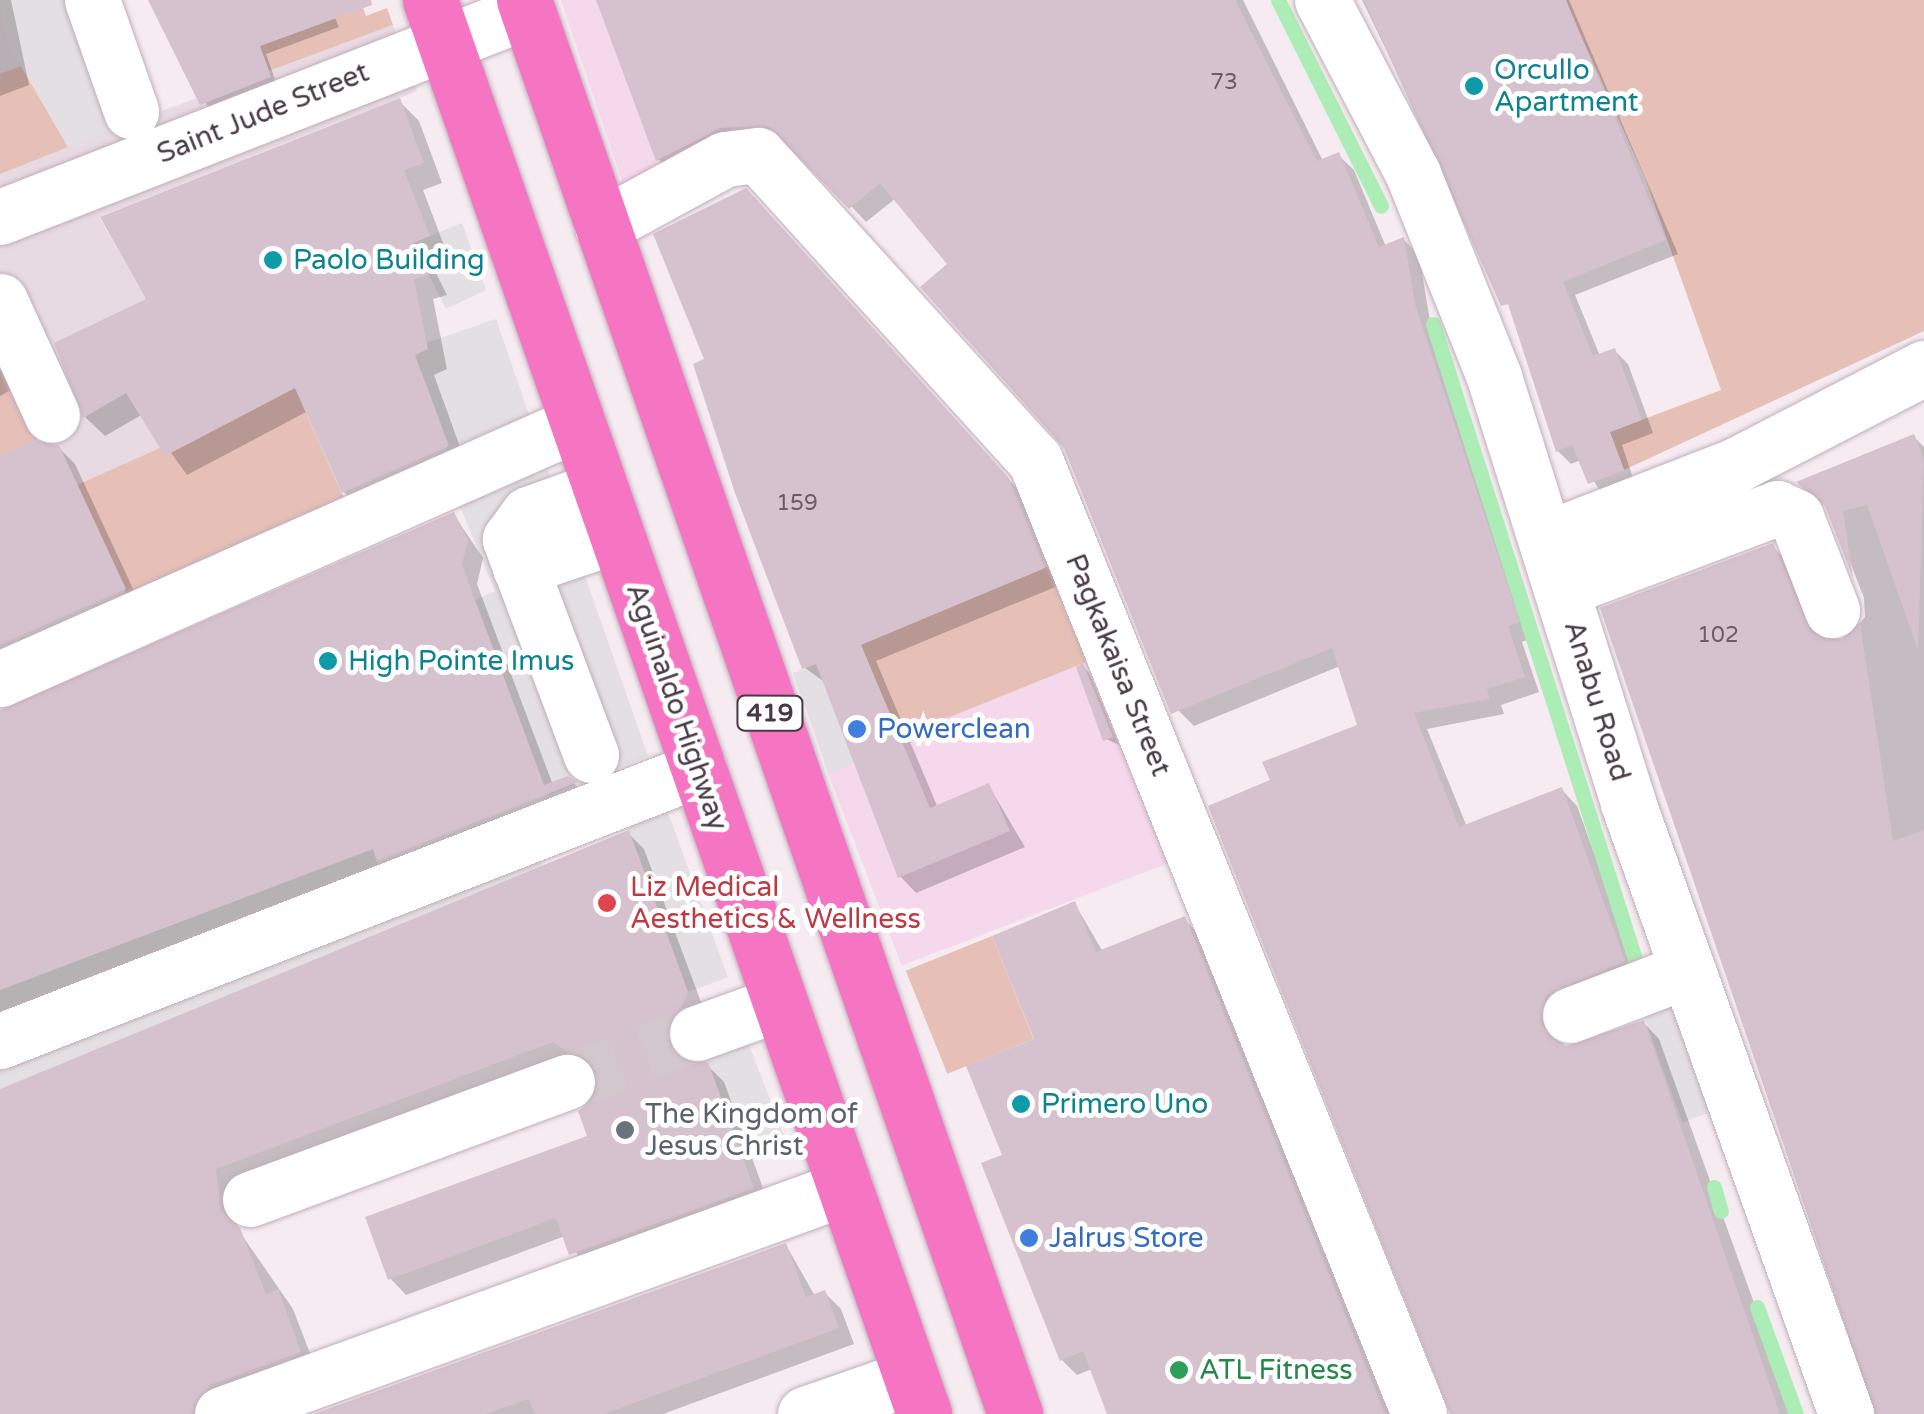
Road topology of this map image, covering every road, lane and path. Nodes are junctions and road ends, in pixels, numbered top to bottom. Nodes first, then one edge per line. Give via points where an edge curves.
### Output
1 (92, 0) edge
2 (132, 0) edge
3 (1322, 0) edge
4 (525, 5) edge
5 (437, 21) edge
6 (0, 218) edge
7 (602, 226) junction
8 (0, 301) edge
9 (1922, 374) edge
10 (52, 415) dead end
11 (578, 423) junction
12 (608, 511) junction
13 (1554, 564) junction
14 (1832, 610) dead end
15 (0, 679) edge
16 (592, 754) dead end
17 (699, 769) junction
18 (1688, 970) junction
19 (780, 1002) junction
20 (1570, 1015) dead end
21 (697, 1034) tunnel mouth
22 (0, 1041) edge
23 (567, 1082) tunnel mouth
24 (846, 1188) junction
25 (250, 1199) dead end
26 (918, 1396) edge
27 (222, 1414) edge
28 (805, 1414) edge
29 (1015, 1414) edge
30 (1419, 1414) edge
31 (1846, 1414) edge

1 - 2 street via 128,103 152,82 156,68
3 - 13 street, Anabu Road via 1437,228
4 - 5 street, Saint Jude Street
4 - 7 highway, 419
5 - 6 street, Saint Jude Street
5 - 11 highway, Aguinaldo Highway
7 - 29 highway, 419
7 - 30 street, Pagkakaisa Street via 725,159 758,154 1035,460
8 - 10 street
9 - 13 street
11 - 12 highway, Aguinaldo Highway
11 - 15 street
12 - 16 street via 519,520 510,538
12 - 17 highway, Aguinaldo Highway
13 - 14 street via 1777,508 1796,516
13 - 18 street, Anabu Road
17 - 19 highway, Aguinaldo Highway
17 - 22 street
18 - 20 street
18 - 31 street, Anabu Road
19 - 21 street
19 - 24 highway, Aguinaldo Highway
23 - 25 street
24 - 26 highway, Aguinaldo Highway
24 - 27 street
26 - 28 street

